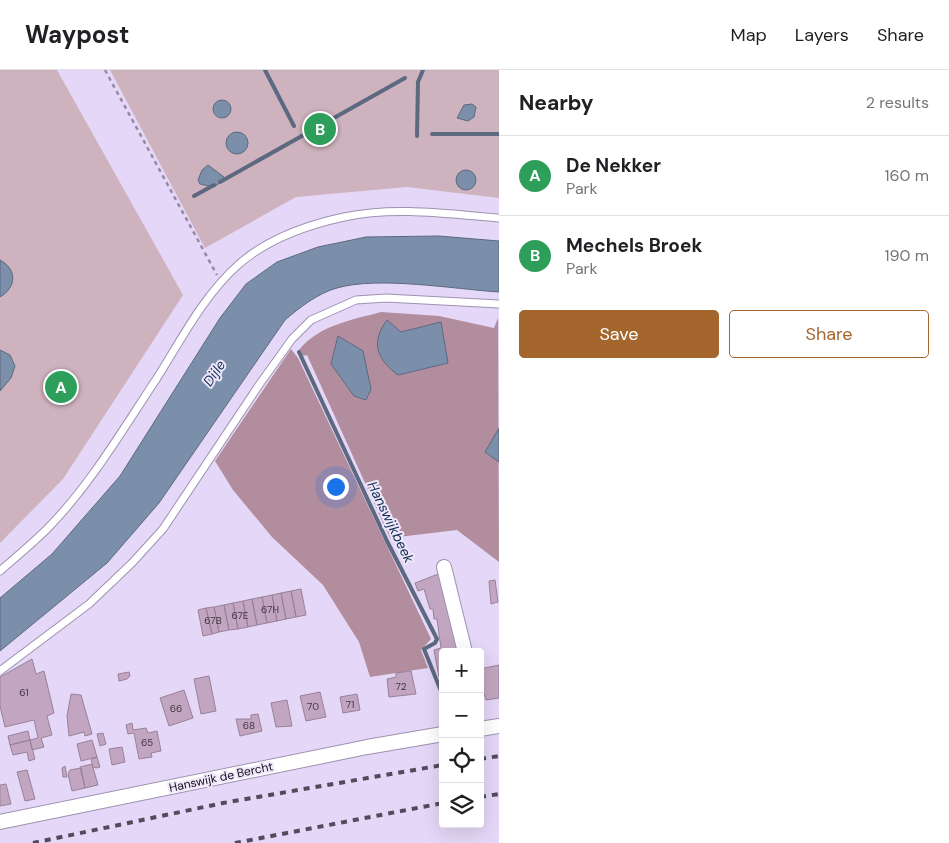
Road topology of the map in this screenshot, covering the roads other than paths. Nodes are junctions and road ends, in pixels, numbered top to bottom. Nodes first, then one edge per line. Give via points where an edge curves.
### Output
1 (499, 218) edge
2 (499, 304) edge
3 (444, 567) dead end
4 (0, 571) edge
5 (463, 648) edge
6 (0, 671) edge
7 (484, 726) edge
8 (499, 726) edge
9 (439, 735) edge
10 (0, 822) edge

1 - 4 lane via 382,212 346,216 309,226 255,251 221,282 81,488 48,527
2 - 6 lane via 386,298 356,300 311,320 292,338 259,384 163,529 89,604
3 - 5 street
7 - 8 street
9 - 10 street, Hanswijk de Bercht

